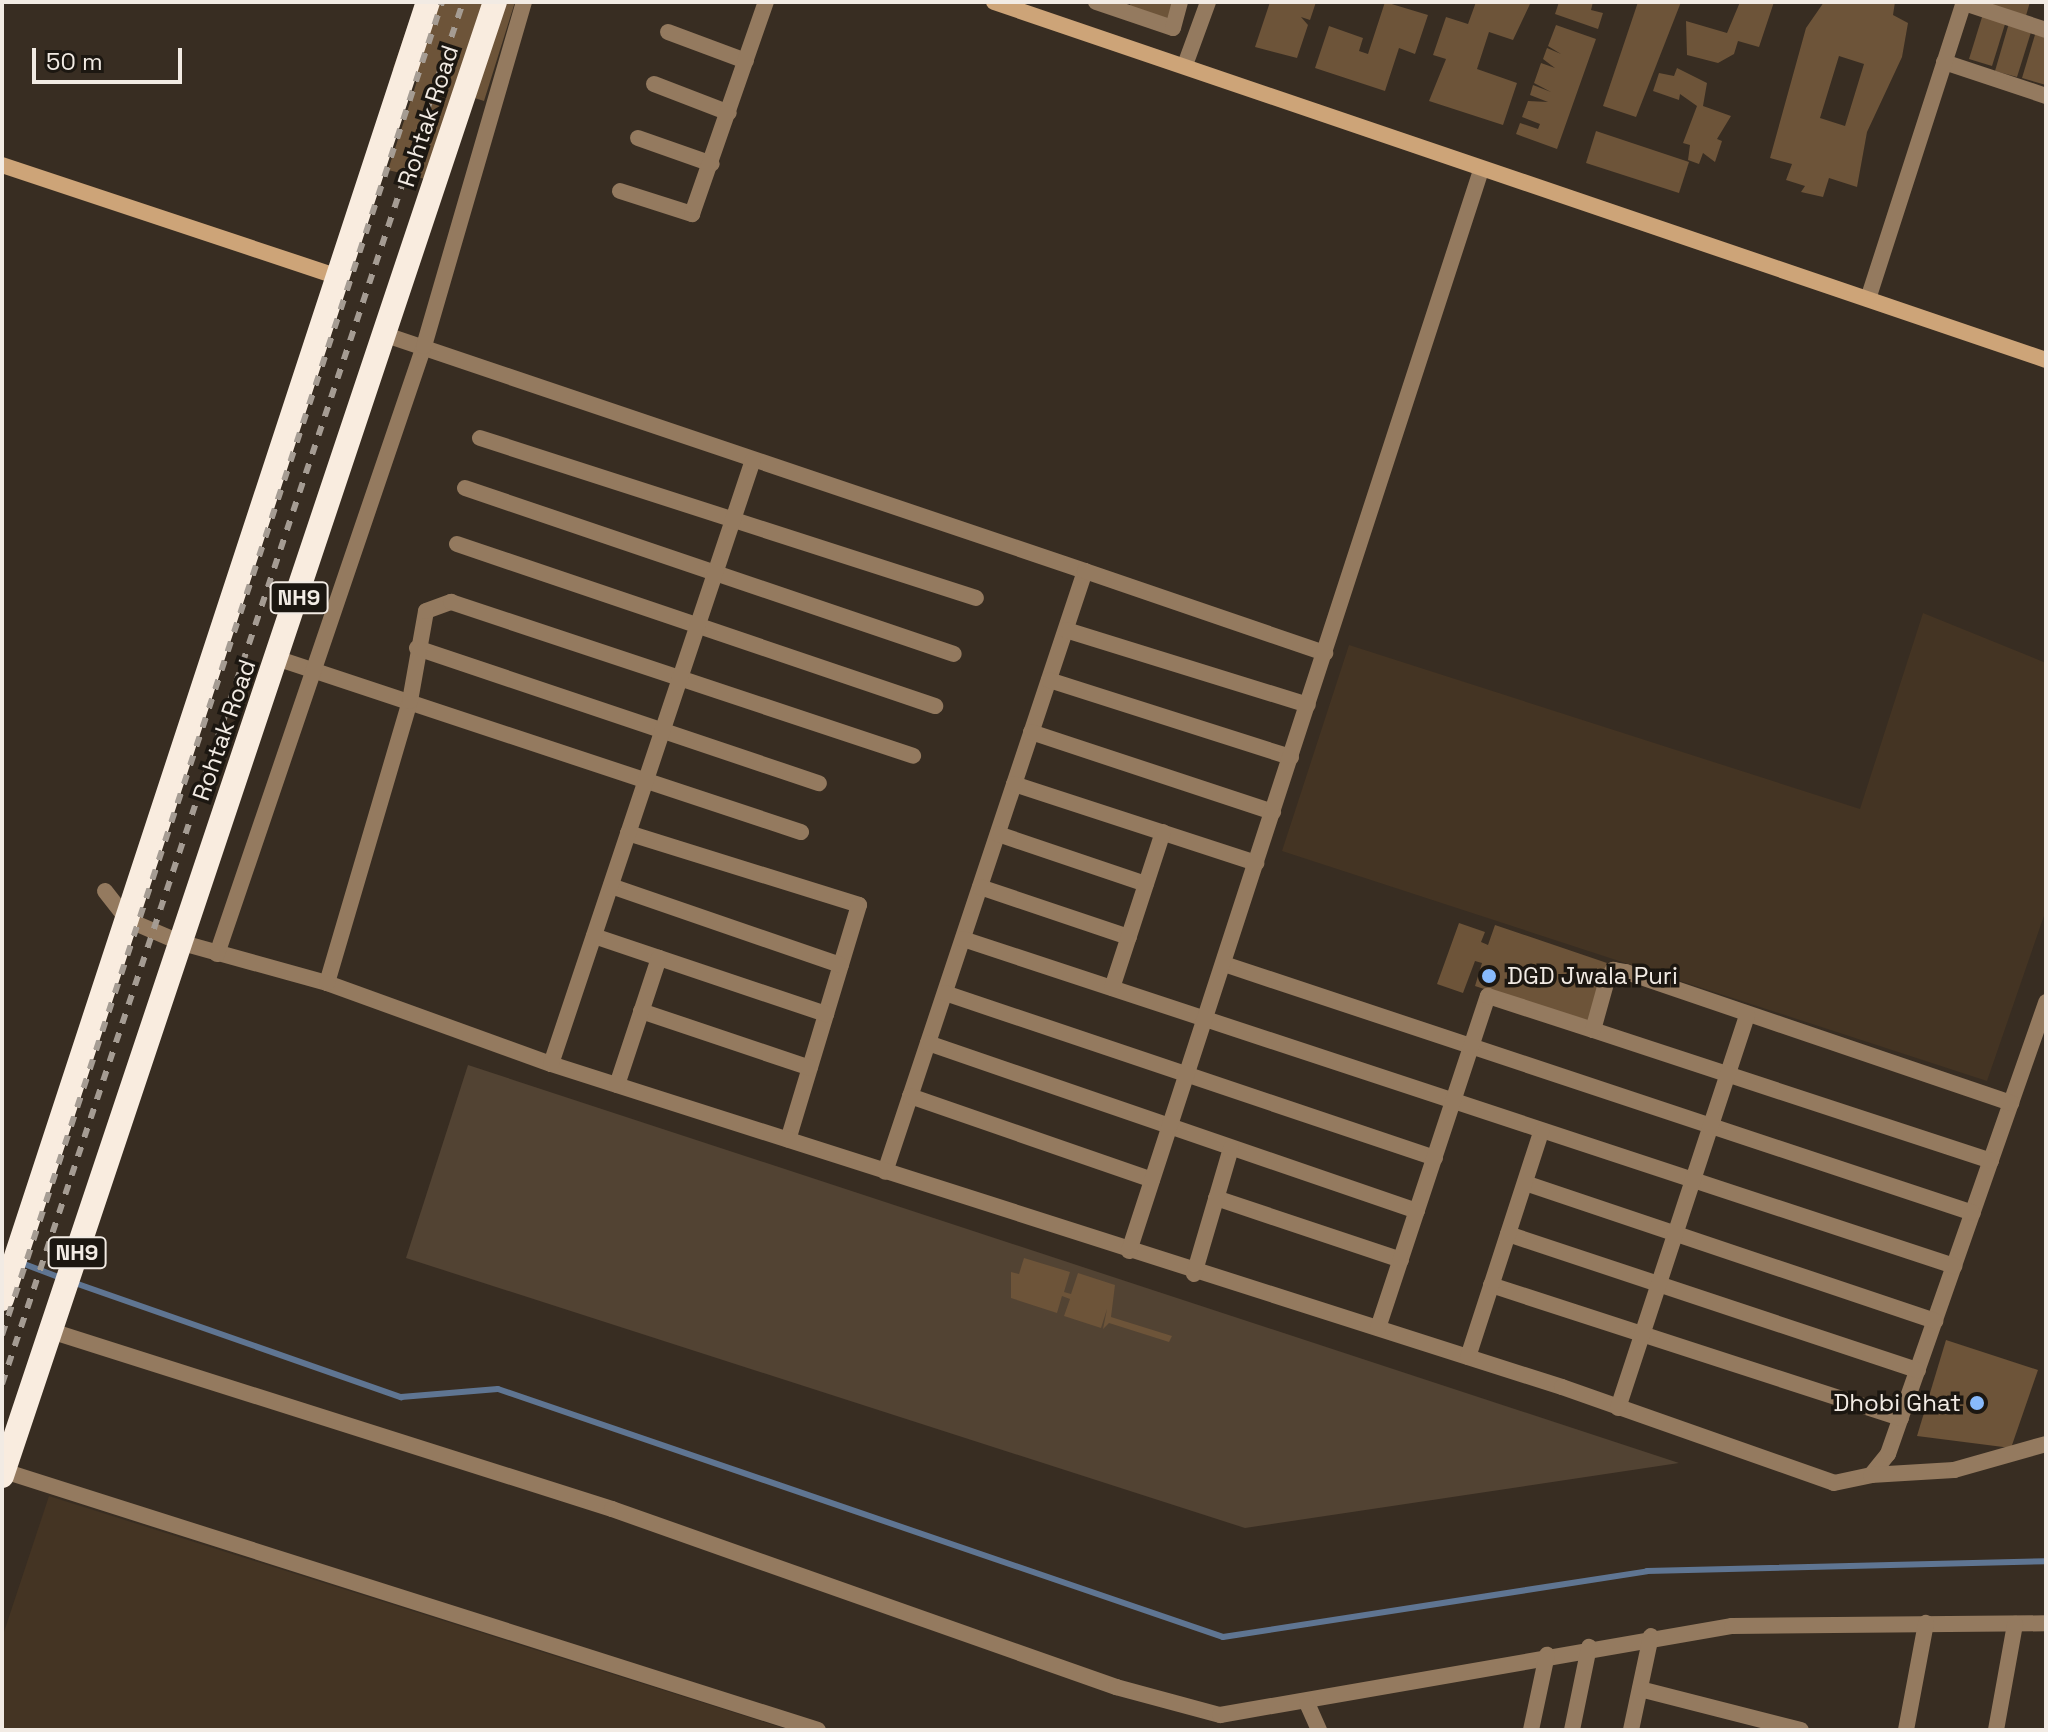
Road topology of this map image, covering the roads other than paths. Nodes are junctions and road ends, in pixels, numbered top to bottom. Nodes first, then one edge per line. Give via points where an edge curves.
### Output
1 (428, 2) edge
2 (495, 2) edge
3 (524, 2) edge
4 (994, 2) edge
5 (1096, 2) edge
6 (1180, 2) edge
7 (1208, 2) edge
8 (1964, 2) edge
9 (760, 4) edge
10 (2046, 30) edge
11 (668, 32) dead end
12 (746, 61) junction
13 (1944, 62) junction
14 (1185, 65) junction
15 (654, 84) dead end
16 (2046, 96) edge
17 (729, 113) junction
18 (638, 138) dead end
19 (712, 164) junction
20 (2, 165) edge
21 (1481, 170) junction
22 (620, 191) dead end
23 (339, 277) junction
24 (1868, 299) junction
25 (386, 335) junction
26 (424, 346) junction
27 (2046, 360) edge
28 (480, 438) dead end
29 (753, 460) junction
30 (465, 488) dead end
31 (733, 519) junction
32 (457, 544) dead end
33 (1085, 571) junction
34 (715, 572) junction
35 (976, 598) dead end
36 (697, 625) junction
37 (1066, 630) junction
38 (417, 648) junction
39 (1325, 653) junction
40 (954, 654) dead end
41 (279, 659) junction
42 (314, 668) junction
43 (680, 677) junction
44 (1049, 680) junction
45 (410, 701) junction
46 (1308, 705) junction
47 (935, 706) dead end
48 (662, 730) junction
49 (1031, 732) junction
50 (913, 756) dead end
51 (1291, 757) junction
52 (645, 783) junction
53 (819, 783) dead end
54 (1014, 784) junction
55 (1273, 812) junction
56 (801, 832) dead end
57 (1163, 832) junction
58 (628, 833) junction
59 (998, 834) junction
60 (1256, 863) junction
61 (1146, 884) junction
62 (611, 886) junction
63 (980, 887) junction
64 (105, 891) dead end
65 (128, 920) junction
66 (594, 936) junction
67 (1129, 937) junction
68 (963, 939) junction
69 (179, 942) junction
70 (217, 954) junction
71 (659, 958) junction
72 (1224, 964) junction
73 (841, 965) junction
74 (327, 983) junction
75 (1112, 988) junction
76 (945, 993) junction
77 (2046, 1002) edge
78 (641, 1011) junction
79 (826, 1014) junction
80 (1747, 1015) junction
81 (1205, 1018) junction
82 (1593, 1030) junction
83 (928, 1043) junction
84 (1470, 1050) junction
85 (551, 1064) junction
86 (810, 1068) junction
87 (1187, 1075) junction
88 (1728, 1076) junction
89 (617, 1085) junction
90 (910, 1096) junction
91 (2011, 1103) junction
92 (1452, 1104) junction
93 (1711, 1126) junction
94 (1170, 1128) junction
95 (1541, 1132) junction
96 (788, 1140) junction
97 (1231, 1148) junction
98 (1435, 1158) junction
99 (1991, 1161) junction
100 (885, 1172) junction
101 (1152, 1180) junction
102 (1693, 1180) junction
103 (1525, 1183) junction
104 (1216, 1198) junction
105 (1417, 1211) junction
106 (1973, 1213) junction
107 (1675, 1233) junction
108 (1508, 1234) junction
109 (1129, 1251) junction
110 (1401, 1260) junction
111 (1954, 1266) junction
112 (1194, 1274) junction
113 (1491, 1285) junction
114 (1657, 1286) junction
115 (2, 1298) edge
116 (1935, 1321) junction
117 (54, 1322) junction
118 (1378, 1328) junction
119 (1640, 1336) junction
120 (1468, 1357) junction
121 (1918, 1370) junction
122 (1618, 1408) junction
123 (1901, 1418) junction
124 (2046, 1444) edge
125 (3, 1474) edge
126 (1871, 1475) junction
127 (1926, 1623) junction
128 (2046, 1623) edge
129 (2015, 1624) junction
130 (1651, 1636) junction
131 (1589, 1647) junction
132 (1547, 1655) junction
133 (1640, 1689) junction
134 (1307, 1703) junction
135 (1741, 1723) edge
136 (818, 1730) edge
137 (1319, 1730) edge
138 (1531, 1730) edge
139 (1572, 1730) edge
140 (1631, 1730) edge
141 (1801, 1730) edge
142 (1906, 1730) edge
143 (1996, 1730) edge

1 - 23 highway, Rohtak Road / NH9
2 - 25 highway, Rohtak Road / NH9
3 - 26 street
4 - 14 street
5 - 6 street via 1173,28
7 - 14 street
8 - 10 street
8 - 13 street
9 - 12 street
11 - 12 street
12 - 17 street
13 - 16 street
13 - 24 street
14 - 21 street
15 - 17 street
17 - 19 street
18 - 19 street
19 - 22 street via 692,214
20 - 23 street
21 - 24 street
21 - 39 street
23 - 65 highway, Rohtak Road / NH9
24 - 27 street
25 - 26 street
25 - 41 highway, Rohtak Road / NH9
26 - 29 street
26 - 42 street
28 - 31 street
29 - 31 street
29 - 33 street
30 - 34 street
31 - 34 street
31 - 35 street
32 - 36 street
33 - 37 street
33 - 39 street
34 - 36 street
34 - 40 street
36 - 43 street
36 - 47 street
37 - 44 street
37 - 46 street
38 - 43 street via 426,611 451,602
38 - 45 street
38 - 48 street
39 - 46 street
41 - 42 street
41 - 69 highway, Rohtak Road / NH9
42 - 45 street
42 - 70 street
43 - 48 street
43 - 50 street
44 - 49 street
44 - 51 street
45 - 52 street
45 - 74 street
46 - 51 street
48 - 52 street
48 - 53 street
49 - 54 street
49 - 55 street
51 - 55 street
52 - 56 street
52 - 58 street
54 - 57 street
54 - 59 street
55 - 60 street
57 - 60 street
57 - 61 street
58 - 62 street
58 - 73 street via 859,905
59 - 61 street
59 - 63 street
60 - 72 street
61 - 67 street
62 - 66 street
62 - 73 street
63 - 67 street
63 - 68 street
64 - 65 street
65 - 69 street
65 - 115 highway, Rohtak Road / NH9
66 - 71 street
66 - 85 street
67 - 75 street
68 - 75 street
68 - 76 street
69 - 70 street
69 - 117 highway, Rohtak Road / NH9
70 - 74 street
71 - 78 street
71 - 79 street
72 - 81 street
72 - 84 street
73 - 79 street
74 - 85 street
75 - 81 street
76 - 83 street
76 - 87 street
77 - 91 street
78 - 86 street
78 - 89 street
79 - 86 street
80 - 82 street via 1613,970
80 - 88 street
80 - 91 street
81 - 87 street
81 - 92 street
82 - 84 street via 1488,996
82 - 88 street
83 - 90 street
83 - 94 street
84 - 92 street
84 - 93 street
85 - 89 street
86 - 96 street
87 - 94 street
87 - 98 street
88 - 93 street
88 - 99 street
89 - 96 street
90 - 100 street
90 - 101 street
91 - 99 street
92 - 95 street
92 - 98 street
93 - 102 street
93 - 106 street
94 - 97 street
94 - 101 street
95 - 102 street
95 - 103 street
96 - 100 street
97 - 104 street
97 - 105 street
98 - 105 street
99 - 106 street
100 - 109 street
101 - 109 street
102 - 107 street
102 - 111 street
103 - 107 street
103 - 108 street
104 - 110 street
104 - 112 street
105 - 110 street
106 - 111 street
107 - 114 street
107 - 116 street
108 - 113 street
108 - 114 street
109 - 112 street
110 - 118 street
111 - 116 street
112 - 118 street
113 - 119 street
113 - 120 street
114 - 119 street
114 - 121 street
116 - 121 street
117 - 125 highway, Rohtak Road / NH9
117 - 134 street via 1181,1708 1220,1715
118 - 120 street
119 - 122 street
119 - 123 street
120 - 122 street
121 - 123 street
122 - 126 street via 1822,1481
123 - 126 street
124 - 126 street via 1954,1470
125 - 136 street
127 - 129 street
127 - 130 street via 1732,1626
127 - 142 street
128 - 129 street
129 - 143 street
130 - 131 street
130 - 133 street
131 - 132 street
131 - 139 street
132 - 134 street
132 - 138 street
133 - 135 street
133 - 140 street
134 - 137 street
135 - 141 street

